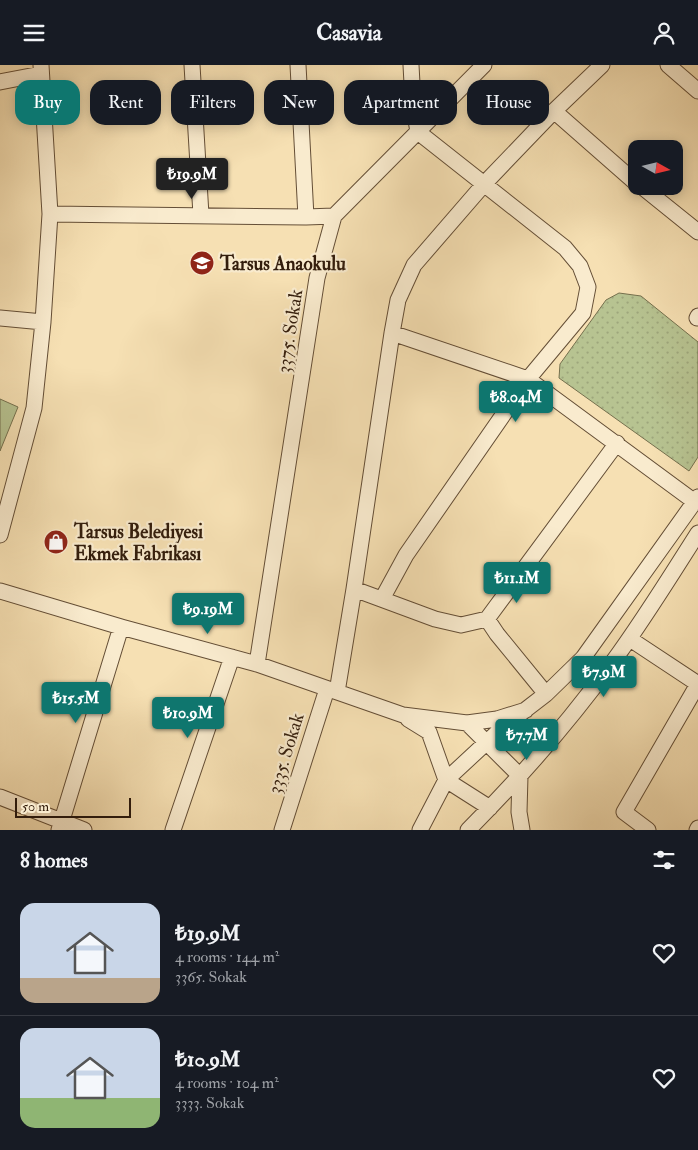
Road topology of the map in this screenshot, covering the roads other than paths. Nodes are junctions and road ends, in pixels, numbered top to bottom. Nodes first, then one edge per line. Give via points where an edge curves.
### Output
1 (192, 65) edge
2 (298, 65) edge
3 (411, 65) edge
4 (484, 65) edge
5 (602, 65) edge
6 (668, 65) edge
7 (41, 70) edge
8 (0, 82) edge
9 (698, 91) edge
10 (554, 111) junction
11 (418, 132) junction
12 (628, 176) edge
13 (485, 183) junction
14 (652, 195) edge
15 (50, 214) junction
16 (201, 215) junction
17 (334, 216) junction
18 (306, 217) junction
19 (698, 232) edge
20 (0, 318) edge
21 (43, 322) junction
22 (392, 333) junction
23 (528, 379) junction
24 (617, 443) junction
25 (697, 499) edge
26 (698, 533) edge
27 (0, 535) edge
28 (354, 589) junction
29 (0, 591) edge
30 (382, 599) junction
31 (486, 619) junction
32 (121, 627) junction
33 (630, 639) junction
34 (232, 657) junction
35 (257, 664) junction
36 (698, 684) edge
37 (332, 690) junction
38 (546, 694) junction
39 (526, 709) junction
40 (403, 715) junction
41 (466, 723) junction
42 (487, 742) junction
43 (520, 776) junction
44 (446, 780) junction
45 (0, 797) edge
46 (490, 809) junction
47 (60, 826) edge
48 (472, 829) edge
49 (84, 830) edge
50 (173, 830) edge
51 (282, 830) edge
52 (420, 830) edge
53 (522, 830) edge
54 (648, 830) edge

1 - 16 street
2 - 18 street
3 - 11 street
4 - 11 street
5 - 10 street, 3335. Sokak
6 - 9 street
7 - 8 street
7 - 15 street
10 - 12 street
10 - 13 street, 3335. Sokak
11 - 13 street
11 - 17 street
13 - 22 street, 3335. Sokak via 414,265 398,301
13 - 23 street via 565,248 580,266 588,287 583,313
14 - 19 street
15 - 16 street
15 - 21 street
16 - 18 street
17 - 18 street
17 - 35 street, 3375. Sokak via 318,278
20 - 21 street
21 - 27 street via 34,408
22 - 23 street
22 - 28 street, 3335. Sokak
23 - 24 street
23 - 30 street via 406,555
24 - 25 street
24 - 31 street
25 - 38 street via 583,658
26 - 33 street
28 - 30 street
28 - 37 street, 3335. Sokak
29 - 32 street
30 - 31 street via 461,625
31 - 38 street
32 - 34 street
32 - 47 street
33 - 36 street
33 - 43 street via 571,717
34 - 35 street
34 - 50 street
35 - 37 street
36 - 54 street via 624,812
37 - 40 street
37 - 51 street, 3335. Sokak
38 - 39 street
39 - 41 street via 497,719
39 - 42 street
40 - 41 street
40 - 44 street via 429,731
41 - 42 street
42 - 43 street
42 - 44 street
43 - 46 street
43 - 53 street
44 - 46 street
44 - 52 street
45 - 47 street
46 - 48 street
47 - 49 street

